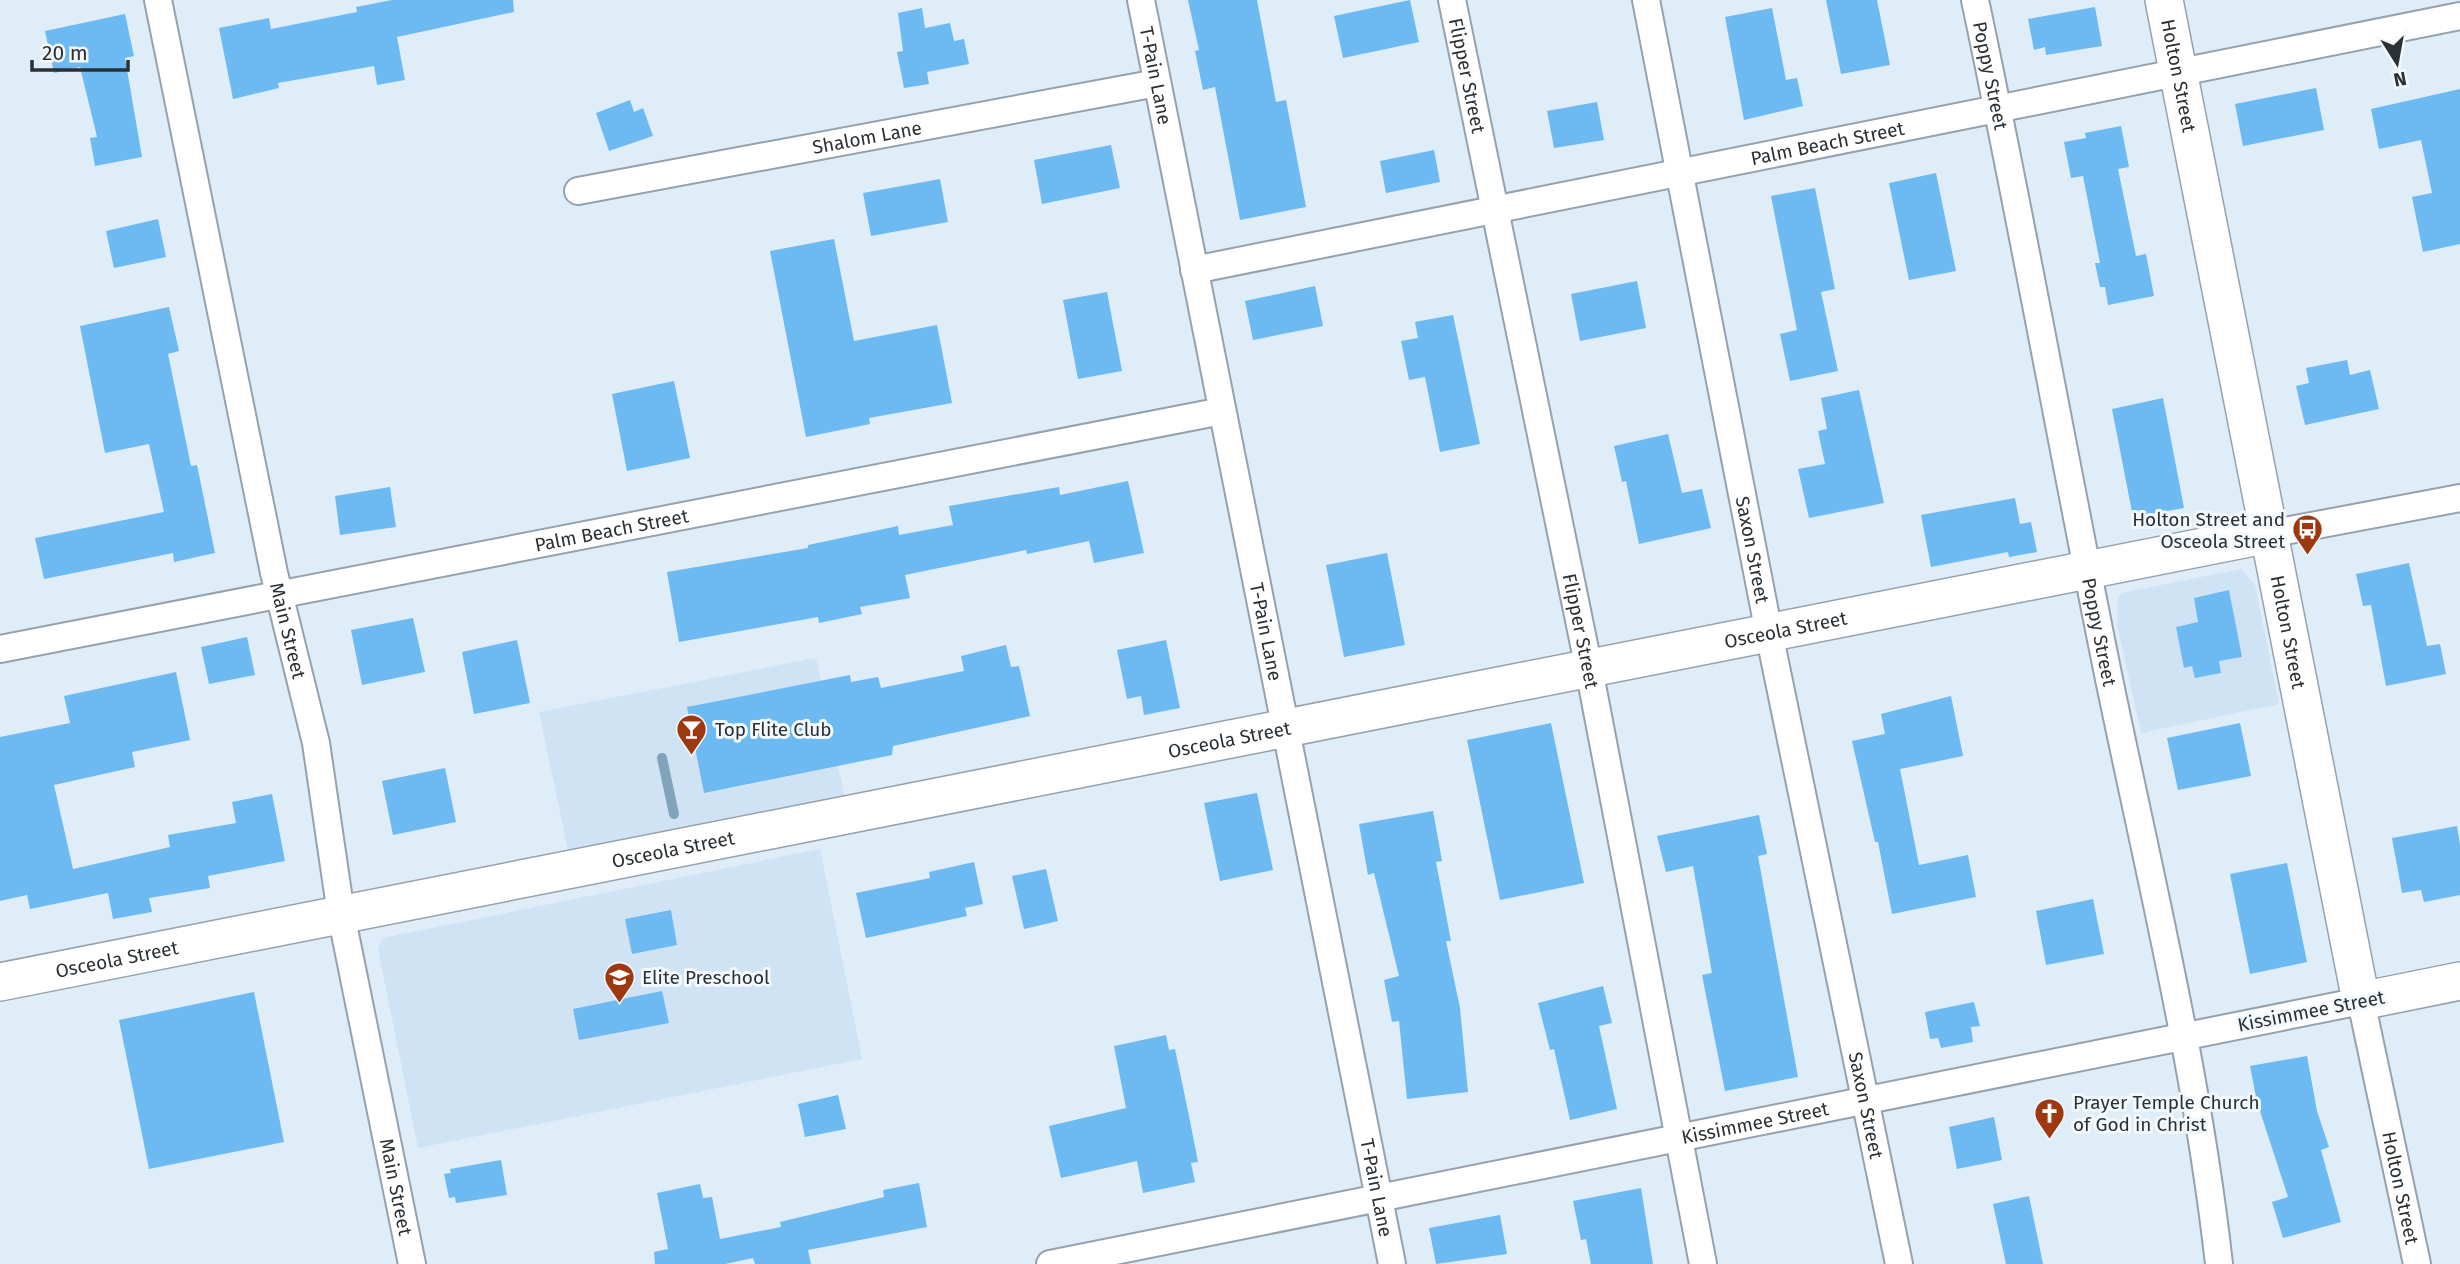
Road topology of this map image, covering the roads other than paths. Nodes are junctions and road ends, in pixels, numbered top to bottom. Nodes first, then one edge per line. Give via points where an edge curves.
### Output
1 (158, 0) edge
2 (1141, 0) edge
3 (1452, 0) edge
4 (1646, 0) edge
5 (1975, 0) edge
6 (2164, 0) edge
7 (2460, 16) edge
8 (2177, 73) junction
9 (1157, 83) junction
10 (1998, 108) junction
11 (1678, 172) junction
12 (578, 191) dead end
13 (1493, 209) junction
14 (1194, 270) junction
15 (1222, 411) junction
16 (2460, 498) edge
17 (2269, 534) junction
18 (2087, 570) junction
19 (279, 594) junction
20 (1769, 633) junction
21 (0, 649) edge
22 (1589, 669) junction
23 (1285, 728) junction
24 (341, 914) junction
25 (2460, 981) edge
26 (0, 982) edge
27 (2361, 1001) junction
28 (2183, 1036) junction
29 (1866, 1101) junction
30 (1677, 1140) junction
31 (1379, 1198) junction
32 (412, 1264) edge
33 (1050, 1264) edge
34 (1392, 1264) edge
35 (1703, 1264) edge
36 (1899, 1264) edge
37 (2219, 1264) edge
38 (2417, 1264) edge

1 - 19 street, Main Street
2 - 9 street, T-Pain Lane
3 - 13 street, Flipper Street
4 - 11 street, Saxon Street
5 - 10 street, Poppy Street
6 - 8 street, Holton Street
7 - 8 street, Palm Beach Street
8 - 10 street, Palm Beach Street
8 - 17 street, Holton Street
9 - 12 street, Shalom Lane
9 - 14 street, T-Pain Lane
10 - 11 street, Palm Beach Street
10 - 18 street, Poppy Street
11 - 13 street, Palm Beach Street
11 - 20 street, Saxon Street
13 - 14 street, Palm Beach Street
13 - 22 street, Flipper Street
14 - 15 street, T-Pain Lane
15 - 19 street, Palm Beach Street
15 - 23 street, T-Pain Lane
16 - 17 street, Osceola Street
17 - 18 street, Osceola Street
17 - 27 street, Holton Street
18 - 20 street, Osceola Street
18 - 28 street, Poppy Street
19 - 21 street, Palm Beach Street
19 - 24 street, Main Street via 316,743
20 - 22 street, Osceola Street
20 - 29 street, Saxon Street
22 - 23 street, Osceola Street
22 - 30 street, Flipper Street
23 - 24 street, Osceola Street
23 - 31 street, T-Pain Lane
24 - 26 street, Osceola Street
24 - 32 street, Main Street
25 - 27 street, Kissimmee Street
27 - 28 street, Kissimmee Street
27 - 38 street, Holton Street
28 - 29 street, Kissimmee Street
28 - 37 street, Poppy Street
29 - 30 street, Kissimmee Street
29 - 36 street, Saxon Street
30 - 31 street, Kissimmee Street
30 - 35 street, Flipper Street
31 - 33 street, Kissimmee Street
31 - 34 street, T-Pain Lane

